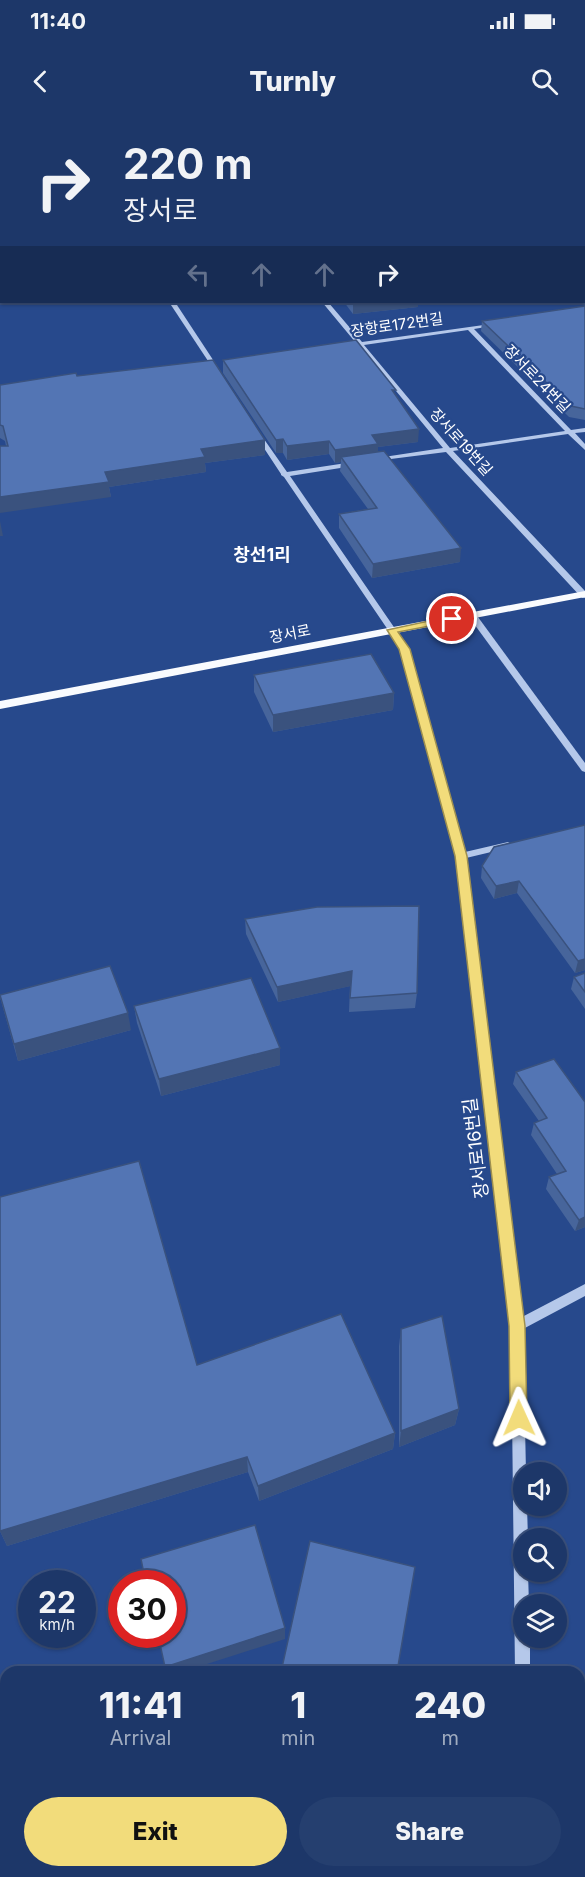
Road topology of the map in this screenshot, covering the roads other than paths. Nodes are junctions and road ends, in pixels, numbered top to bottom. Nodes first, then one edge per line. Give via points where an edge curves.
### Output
1 (173, 303) edge
2 (326, 303) edge
3 (507, 323) edge
4 (470, 328) junction
5 (359, 344) junction
6 (336, 347) edge
7 (225, 363) edge
8 (213, 365) junction
9 (202, 366) edge
10 (226, 385) edge
11 (252, 425) edge
12 (585, 430) edge
13 (571, 433) junction
14 (585, 448) edge
15 (448, 450) junction
16 (284, 475) junction
17 (585, 595) edge
18 (472, 615) junction
19 (392, 630) junction
20 (0, 705) edge
21 (585, 769) edge
22 (518, 843) edge
23 (461, 856) junction
24 (585, 1290) edge
25 (517, 1326) junction
26 (523, 1666) edge

1 - 8 street
2 - 5 street, 장서로19번길
3 - 4 street, 장항로172번길
4 - 5 street, 장항로172번길
4 - 13 street, 장서로24번길
5 - 6 street, 장항로172번길
5 - 15 street, 장서로19번길
7 - 8 street
8 - 9 street
8 - 10 street
11 - 16 street, 장서로16번길
12 - 13 street
13 - 14 street, 장서로24번길
13 - 15 street
15 - 16 street
15 - 17 street, 장서로19번길
16 - 19 street, 장서로16번길
17 - 18 main road, 장서로
18 - 19 main road, 장서로
18 - 21 street
19 - 20 main road, 장서로
19 - 23 street, 장서로16번길 via 405,649
22 - 23 street
23 - 25 street, 장서로16번길
24 - 25 street
25 - 26 street, 장서로16번길

